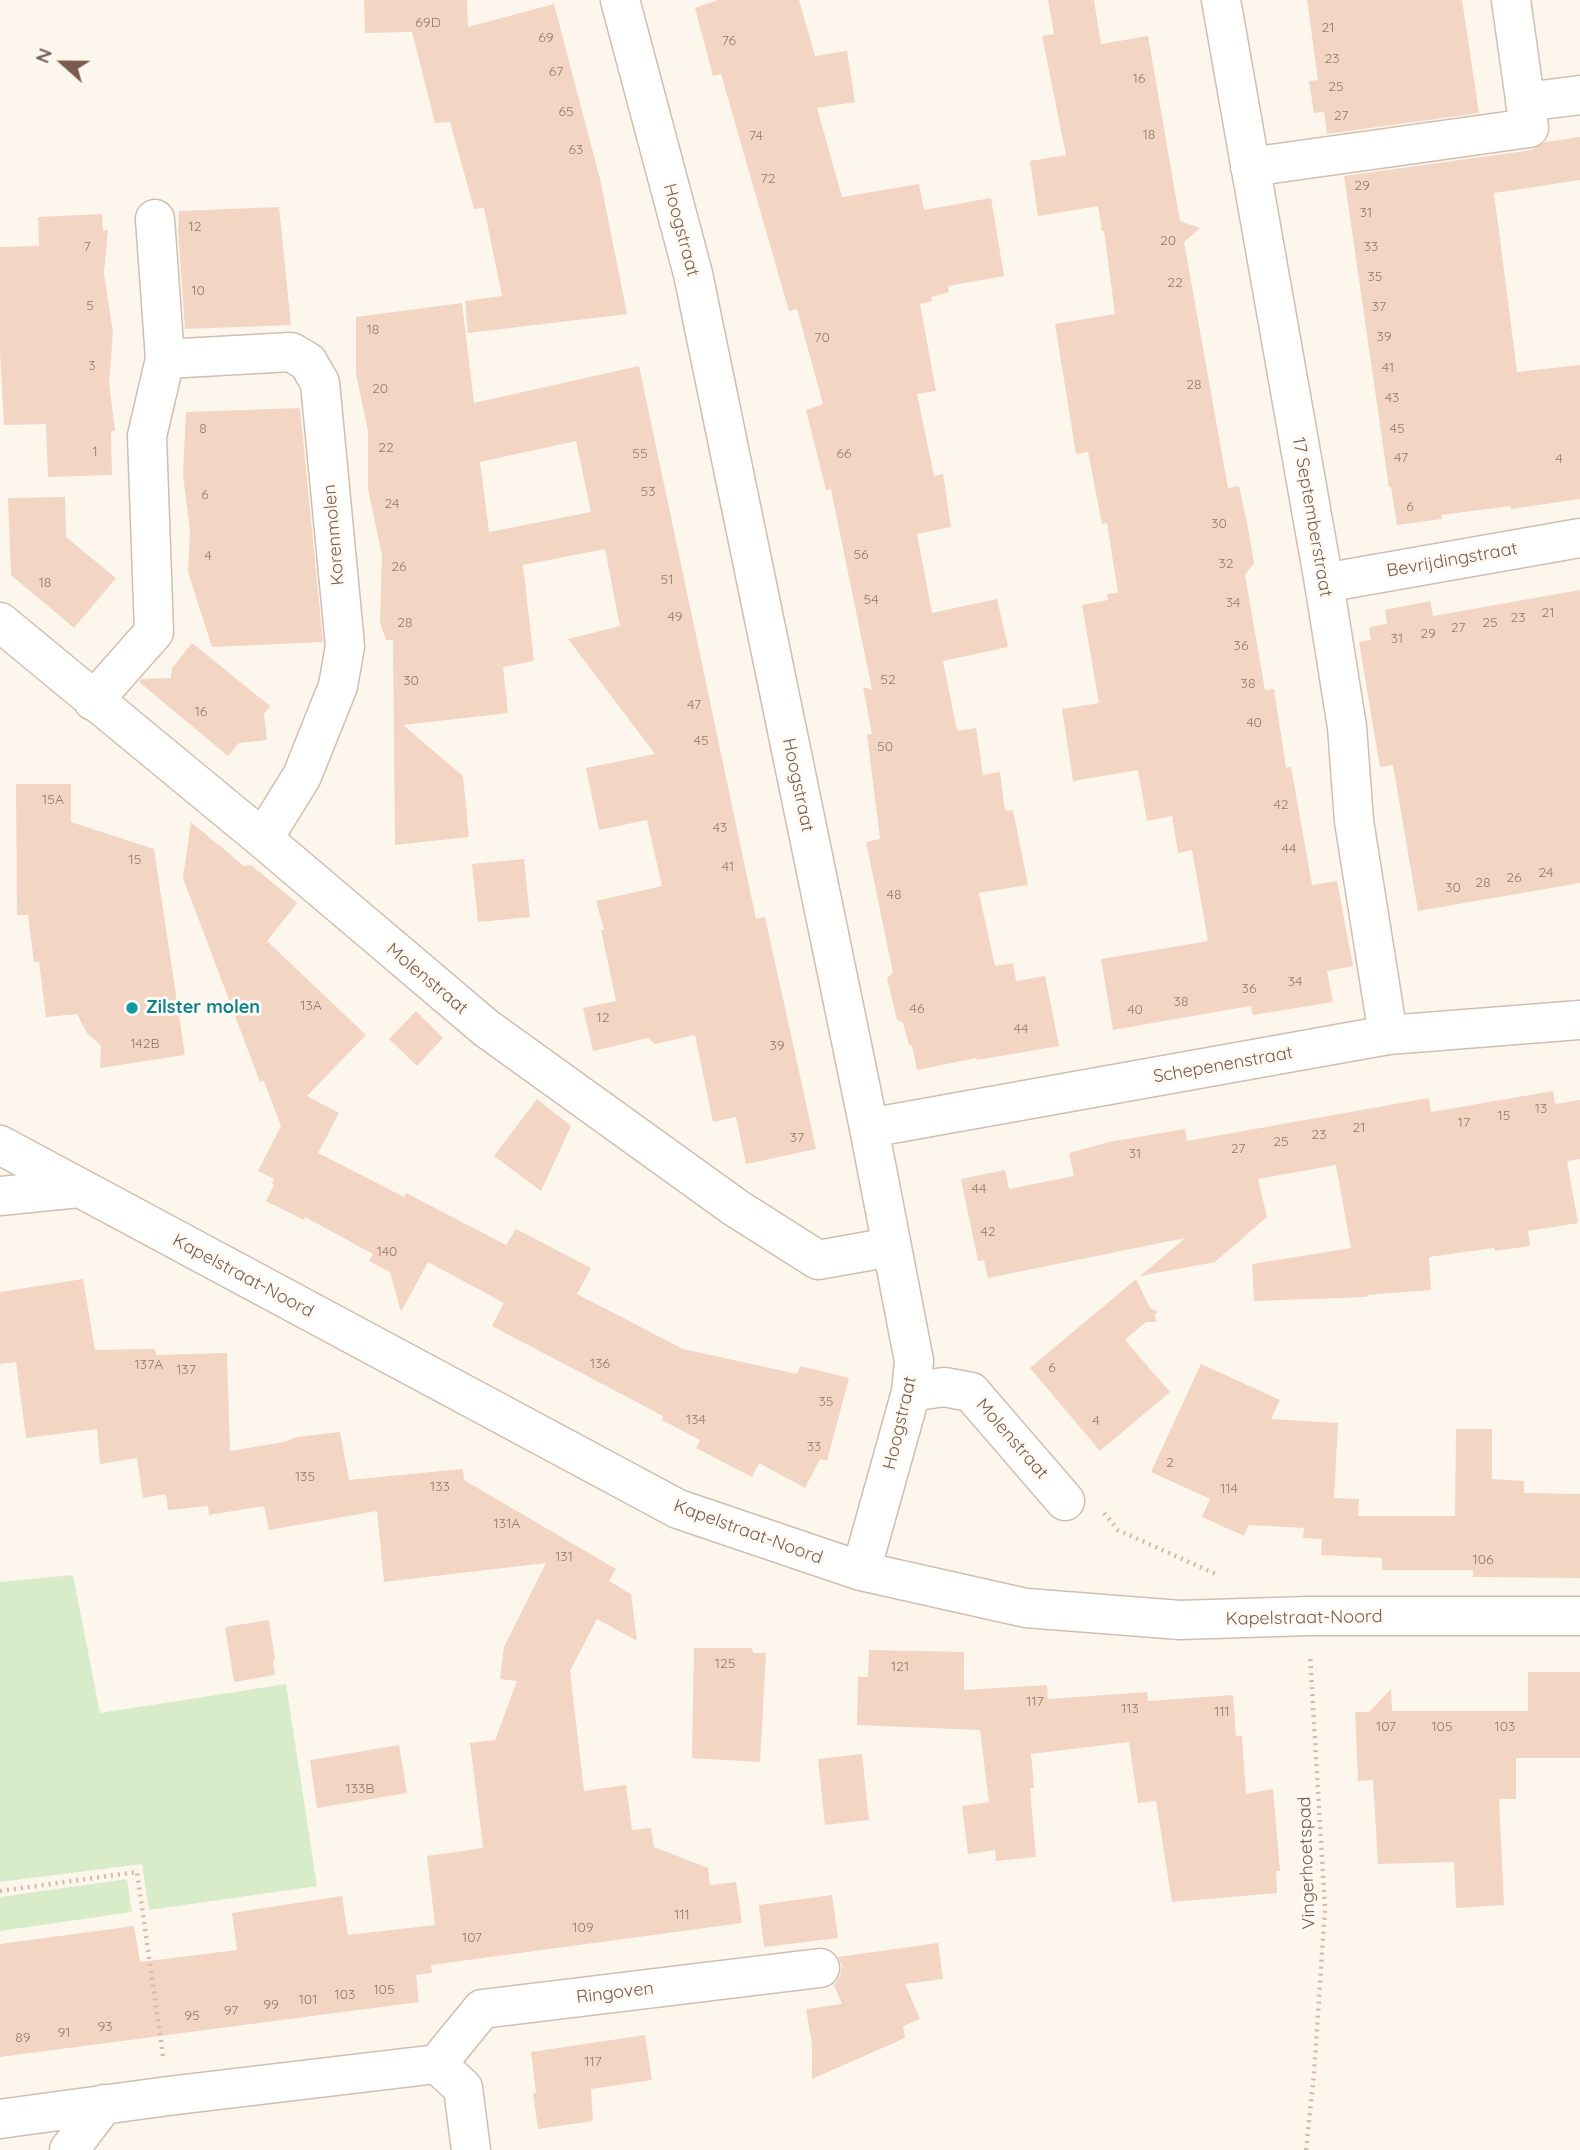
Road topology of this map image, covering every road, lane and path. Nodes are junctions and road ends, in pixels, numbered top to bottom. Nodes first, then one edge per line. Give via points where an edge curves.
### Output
1 (620, 0) edge
2 (1220, 0) edge
3 (1511, 0) edge
4 (1580, 95) edge
5 (1525, 102) junction
6 (1250, 167) junction
7 (155, 219) dead end
8 (165, 359) junction
9 (1580, 538) edge
10 (1324, 583) junction
11 (0, 622) edge
12 (93, 701) junction
13 (263, 839) junction
14 (1580, 1020) edge
15 (1388, 1035) junction
16 (869, 1128) junction
17 (0, 1145) edge
18 (79, 1188) junction
19 (0, 1196) edge
20 (891, 1247) junction
21 (911, 1392) junction
22 (1065, 1501) joint
23 (861, 1572) junction
24 (1219, 1576) dead end
25 (1308, 1616) junction
26 (1580, 1616) edge
27 (0, 1891) edge
28 (820, 1968) dead end
29 (437, 2064) junction
30 (168, 2096) junction
31 (104, 2104) junction
32 (0, 2119) edge
33 (69, 2150) edge
34 (471, 2150) edge
35 (1306, 2150) edge

1 - 16 street, Hoogstraat via 693,274
2 - 6 street, 17 Septemberstraat
3 - 5 street
4 - 5 street
5 - 6 street via 1528,128
6 - 10 street, 17 Septemberstraat
7 - 8 street
8 - 12 street via 147,436 154,632
8 - 13 street, Korenmolen via 291,352 308,362 320,383 345,646 338,686 302,776
9 - 10 street, Bevrijdingstraat
10 - 15 street, 17 Septemberstraat via 1347,727 1354,821
11 - 12 street, Molenstraat
12 - 13 street, Molenstraat
13 - 20 street, Molenstraat via 486,1028 736,1209 818,1260
14 - 15 street, Schepenenstraat
15 - 16 street, Schepenenstraat
16 - 20 street, Hoogstraat
17 - 18 street, Kapelstraat-Noord
18 - 19 street
18 - 23 street, Kapelstraat-Noord via 678,1509
20 - 21 street, Hoogstraat via 914,1361
21 - 22 street, Molenstraat via 944,1387 971,1392
21 - 23 street, Hoogstraat
22 - 24 path via 1082,1487 1118,1530
23 - 25 street, Kapelstraat-Noord via 1026,1608 1180,1620
25 - 26 street, Kapelstraat-Noord
25 - 35 path, Vingerhoetspad via 1325,1908
27 - 30 path via 137,1872
28 - 29 street, Ringoven via 482,2009
29 - 30 street
29 - 34 street via 463,2088
30 - 31 street
31 - 32 street
31 - 33 street

